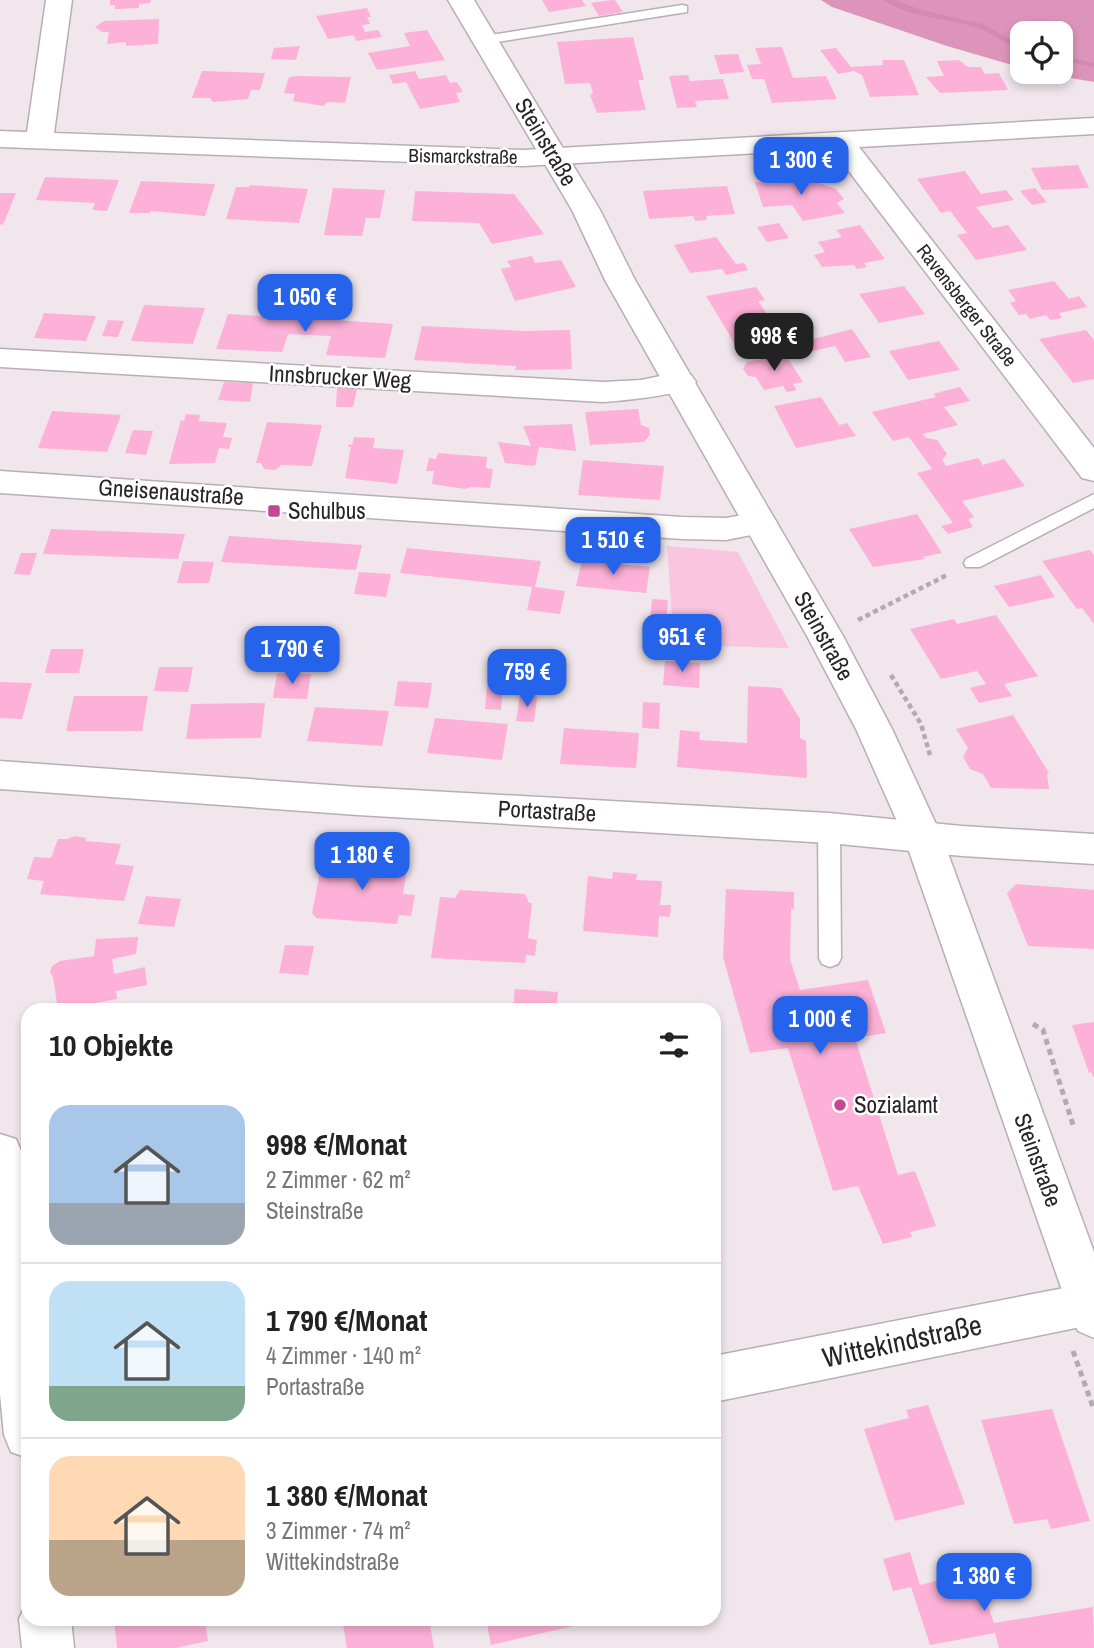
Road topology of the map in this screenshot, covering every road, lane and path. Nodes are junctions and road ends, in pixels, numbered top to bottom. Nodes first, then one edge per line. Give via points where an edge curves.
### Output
1 (59, 0) edge
2 (461, 0) edge
3 (682, 9) dead end
4 (484, 40) junction
5 (1094, 126) edge
6 (0, 139) edge
7 (39, 140) junction
8 (840, 141) junction
9 (555, 156) junction
10 (0, 358) edge
11 (680, 382) junction
12 (1094, 470) edge
13 (0, 482) edge
14 (1094, 500) edge
15 (760, 523) junction
16 (973, 563) joint
17 (825, 636) junction
18 (0, 775) edge
19 (829, 828) junction
20 (923, 837) junction
21 (1094, 849) edge
22 (830, 958) dead end
23 (0, 1153) edge
24 (1080, 1310) edge
25 (21, 1364) edge
26 (721, 1378) edge
27 (1094, 1410) edge
28 (46, 1626) edge
29 (48, 1648) edge

1 - 7 street
2 - 4 street, Steinstraße
3 - 4 lane
4 - 9 street, Steinstraße
5 - 8 street, Bismarckstraße
6 - 7 street, Bismarckstraße
7 - 9 street, Bismarckstraße via 434,156
8 - 9 street, Bismarckstraße
8 - 12 street, Ravensberger Straße
9 - 11 street, Steinstraße
10 - 11 street, Innsbrucker Weg via 603,392
11 - 15 street, Steinstraße
13 - 15 street, Gneisenaustraße via 682,528 726,529
14 - 16 lane
15 - 17 street, Steinstraße
16 - 17 path
17 - 20 street, Steinstraße
18 - 19 street, Portastraße
19 - 20 street, Portastraße
19 - 22 lane
20 - 21 street, Portastraße
20 - 24 street, Steinstraße
23 - 25 street
24 - 26 street, Wittekindstraße
24 - 27 path
28 - 29 street

